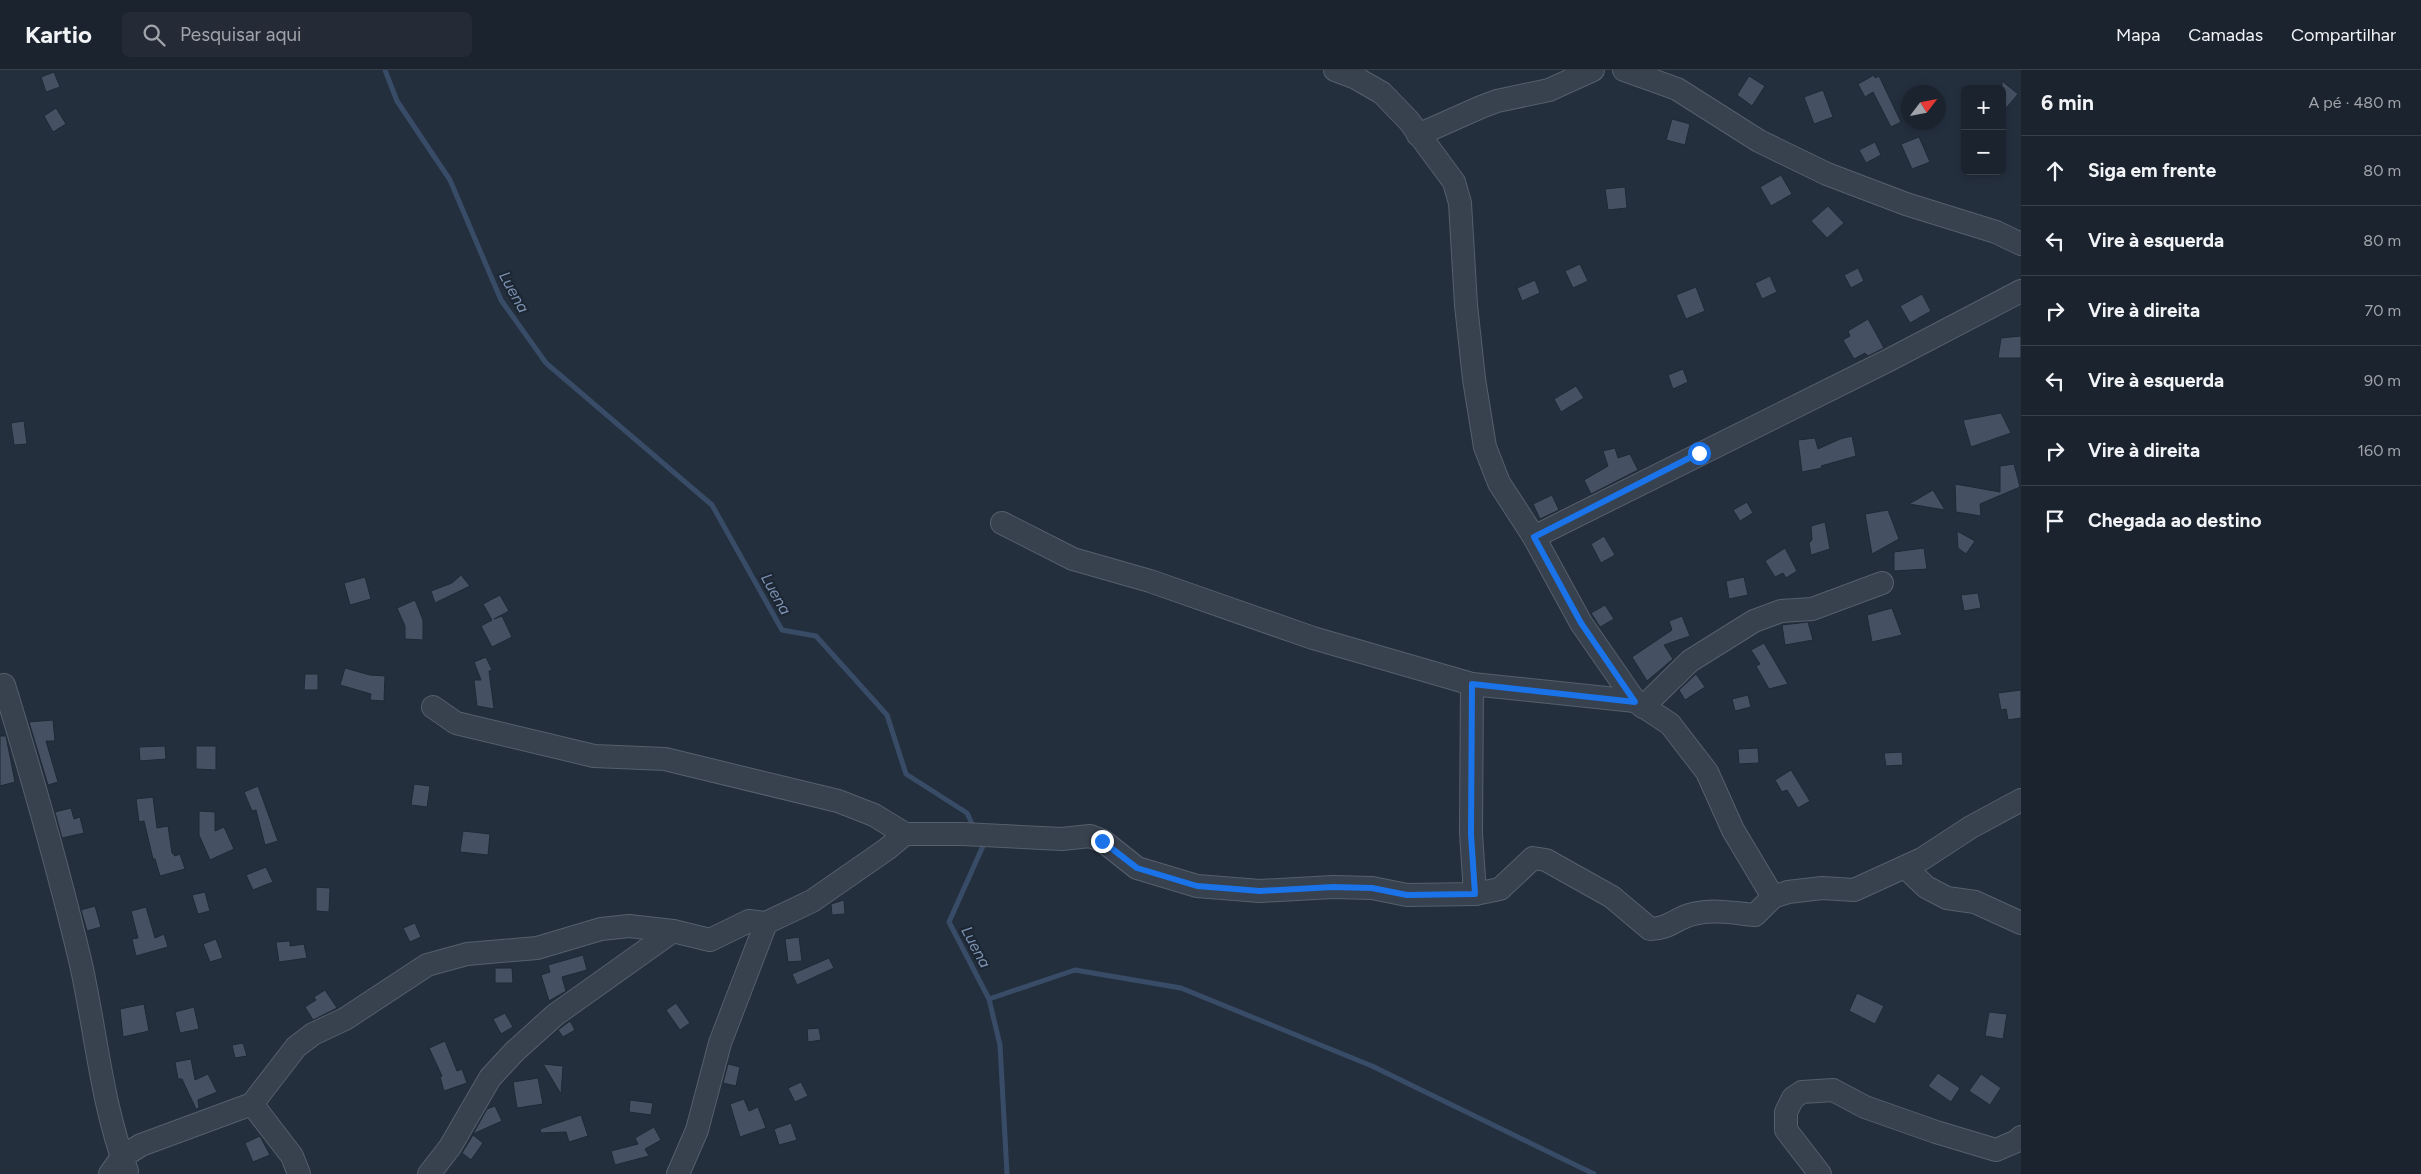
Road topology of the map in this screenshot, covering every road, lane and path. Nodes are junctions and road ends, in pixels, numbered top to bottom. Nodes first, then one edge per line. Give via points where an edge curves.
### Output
1 (1335, 70) edge
2 (1593, 70) edge
3 (1624, 70) edge
4 (1418, 135) junction
5 (2021, 244) edge
6 (2021, 291) edge
7 (1002, 522) dead end
8 (1534, 537) junction
9 (1882, 583) dead end
10 (1472, 684) junction
11 (4, 685) dead end
12 (1639, 704) junction
13 (433, 707) dead end
14 (2021, 800) edge
15 (905, 834) junction
16 (1905, 867) junction
17 (1475, 894) junction
18 (1773, 897) junction
19 (766, 923) junction
20 (2021, 923) edge
21 (672, 931) junction
22 (252, 1104) junction
23 (2021, 1137) edge
24 (120, 1168) edge
25 (298, 1174) edge
26 (430, 1174) edge
27 (678, 1174) edge
28 (1820, 1174) edge

1 - 4 street via 1382,93
2 - 4 street via 1549,90 1482,106
3 - 5 street via 1677,89 1758,141 1827,174 1906,204 1996,232
4 - 8 street via 1454,182 1460,203 1466,305 1485,447 1499,483
6 - 8 street
7 - 10 street via 1073,559 1150,580 1313,638
8 - 12 street via 1581,623
9 - 12 street via 1812,609 1780,611 1754,621 1690,661
10 - 12 street
10 - 17 street via 1471,834
11 - 24 street via 75,943
12 - 18 street via 1670,724 1707,772 1732,830
13 - 15 street via 456,722 594,756 665,759 838,801 874,815
14 - 16 street
15 - 17 street via 1062,839 1090,836 1102,841 1137,868 1197,886 1260,891 1333,887 1372,888 1407,895
15 - 19 street via 812,901
16 - 18 street via 1854,890 1822,888
16 - 20 street via 1926,887 1947,898 1975,902
17 - 18 street via 1500,889 1533,858 1546,860 1612,897 1650,929 1662,929 1691,914 1713,910 1755,915
19 - 21 street via 749,921 710,940
19 - 27 street via 720,1043 697,1130
21 - 22 street via 629,926 601,929 537,948 467,954 427,965 296,1047
21 - 26 street via 555,1015 515,1051 490,1078 450,1147
22 - 24 street via 142,1145
22 - 25 street via 292,1156
23 - 28 street via 1996,1150 1865,1107 1833,1090 1802,1092 1793,1098 1786,1112 1786,1130

